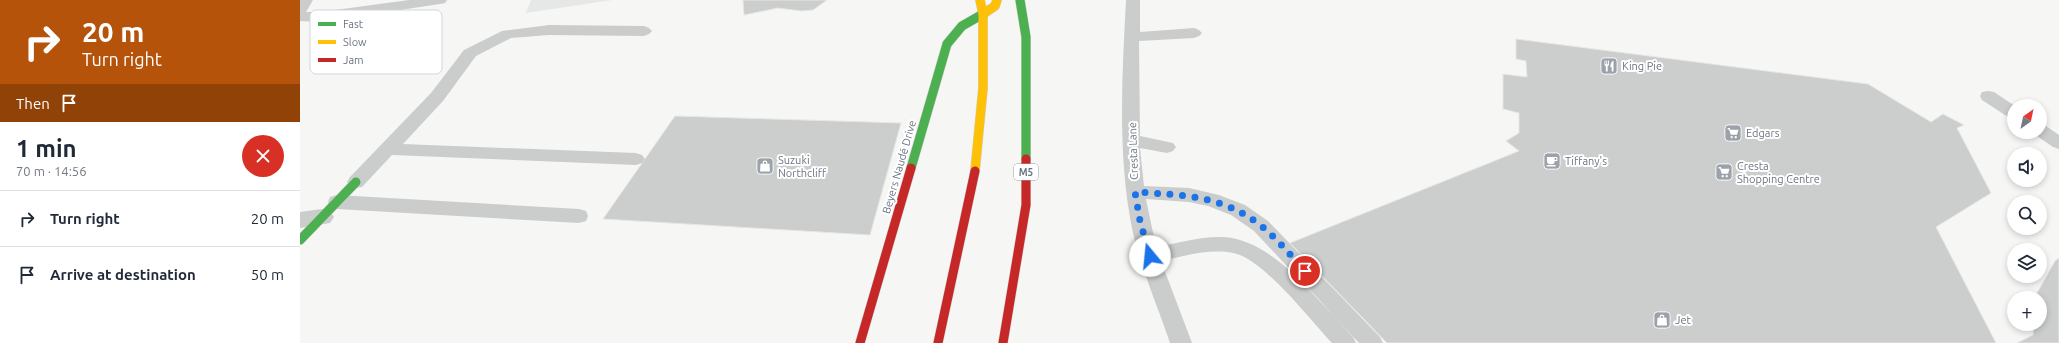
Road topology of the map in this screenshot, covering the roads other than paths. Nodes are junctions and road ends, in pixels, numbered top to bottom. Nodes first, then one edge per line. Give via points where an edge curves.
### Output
1 (306, 0) edge
2 (440, 0) edge
3 (980, 0) edge
4 (998, 0) edge
5 (1020, 0) edge
6 (1133, 0) edge
7 (300, 9) edge
8 (369, 10) edge
9 (983, 14) junction
10 (300, 16) edge
11 (310, 16) edge
12 (644, 31) dead end
13 (1194, 33) dead end
14 (1132, 37) junction
15 (1988, 96) dead end
16 (2007, 108) edge
17 (2047, 135) edge
18 (1132, 140) junction
19 (2059, 143) edge
20 (1167, 147) dead end
21 (389, 149) junction
22 (636, 159) dead end
23 (356, 182) joint
24 (1135, 192) junction
25 (329, 209) junction
26 (580, 216) dead end
27 (300, 220) edge
28 (300, 240) edge
29 (1150, 256) junction
30 (860, 343) edge
31 (938, 343) edge
32 (1003, 343) edge
33 (1181, 343) edge
34 (1345, 343) edge
35 (1372, 343) edge

1 - 7 lane
2 - 8 lane
3 - 9 main road
4 - 9 main road, Beyers Naudé Drive
5 - 32 main road, M5 via 1026,37 1026,205
6 - 14 lane, Cresta Lane
9 - 30 main road, Beyers Naudé Drive via 955,31 947,44
9 - 31 main road via 983,88 974,183
10 - 11 lane
12 - 21 lane via 549,30 523,32 494,39 470,53 437,97
13 - 14 lane
14 - 18 lane, Cresta Lane
15 - 16 lane
17 - 19 lane
18 - 20 lane
18 - 24 lane, Cresta Lane
21 - 22 lane
21 - 23 lane
23 - 25 main road
24 - 29 lane, Cresta Lane
24 - 35 lane via 1189,195 1238,210 1261,226
25 - 26 lane
25 - 27 street
25 - 28 main road
29 - 33 lane, Cresta Lane
29 - 34 lane via 1192,247 1223,244 1246,249 1260,256 1278,271

